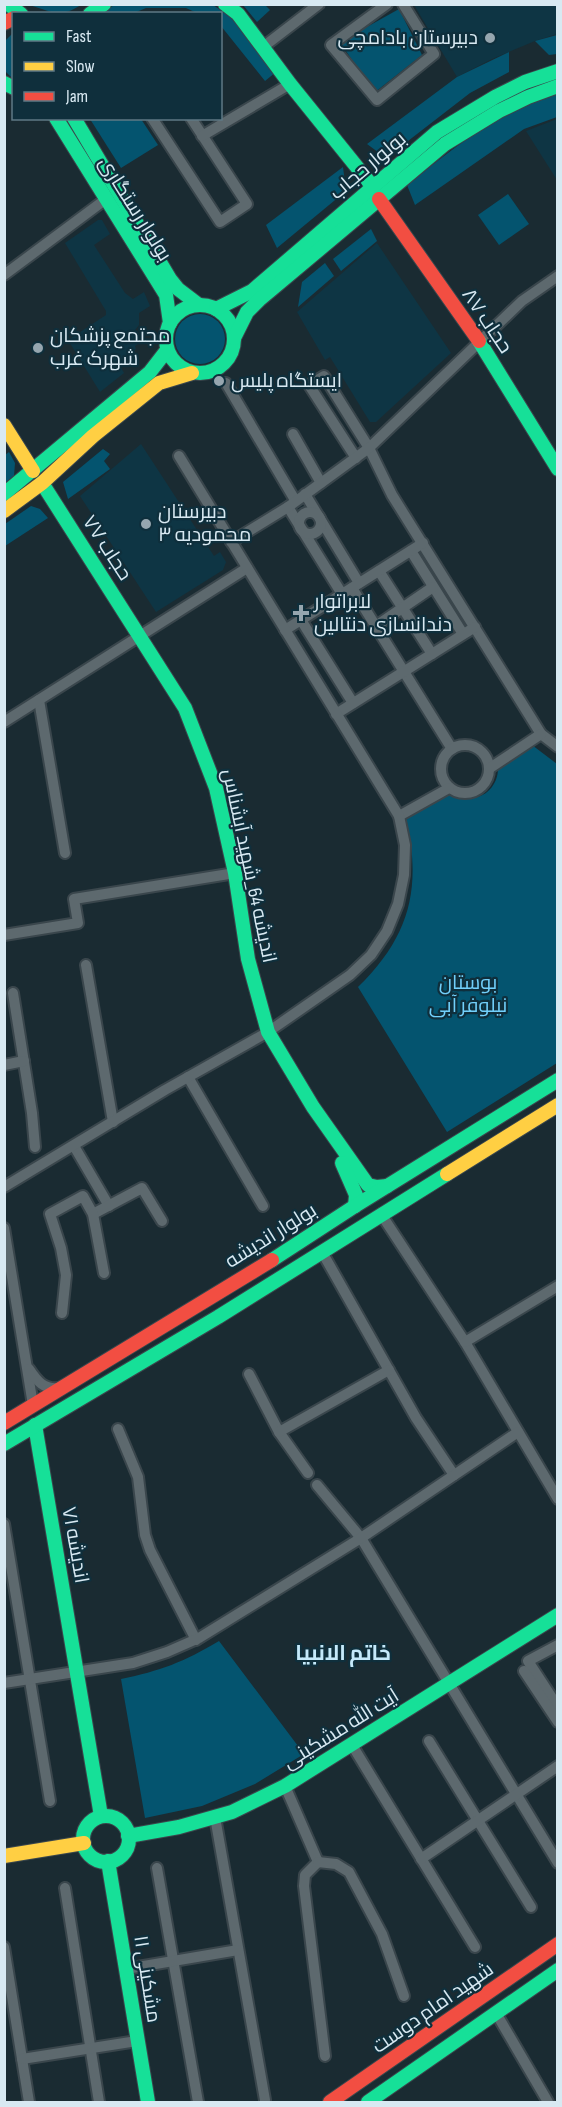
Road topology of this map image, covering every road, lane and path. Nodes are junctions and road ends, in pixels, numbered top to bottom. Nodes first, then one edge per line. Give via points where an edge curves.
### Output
1 (225, 4) edge
2 (319, 4) edge
3 (387, 4) edge
4 (403, 4) edge
5 (264, 47) junction
6 (558, 71) edge
7 (290, 84) junction
8 (558, 86) edge
9 (57, 120) edge
10 (75, 120) edge
11 (153, 120) edge
12 (192, 120) edge
13 (202, 136) junction
14 (376, 193) junction
15 (106, 199) junction
16 (4, 275) edge
17 (558, 276) edge
18 (199, 305) junction
19 (216, 309) junction
20 (170, 323) junction
21 (234, 338) junction
22 (480, 343) junction
23 (167, 350) junction
24 (192, 373) junction
25 (226, 383) dead end
26 (4, 425) edge
27 (293, 434) dead end
28 (369, 448) junction
29 (179, 456) dead end
30 (356, 458) junction
31 (558, 469) edge
32 (33, 471) junction
33 (42, 483) junction
34 (321, 483) junction
35 (4, 494) edge
36 (296, 501) junction
37 (4, 511) edge
38 (320, 519) junction
39 (302, 530) junction
40 (231, 542) junction
41 (423, 543) junction
42 (411, 551) junction
43 (247, 568) junction
44 (379, 571) junction
45 (356, 585) junction
46 (433, 586) junction
47 (342, 594) junction
48 (403, 609) junction
49 (301, 620) junction
50 (376, 626) junction
51 (474, 627) junction
52 (285, 630) junction
53 (463, 634) junction
54 (140, 635) junction
55 (432, 654) junction
56 (404, 671) junction
57 (39, 700) junction
58 (353, 703) junction
59 (336, 714) junction
60 (4, 722) edge
61 (541, 734) junction
62 (558, 747) edge
63 (452, 748) junction
64 (490, 768) junction
65 (449, 788) junction
66 (399, 816) junction
67 (65, 853) dead end
68 (235, 873) junction
69 (4, 935) edge
70 (86, 965) dead end
71 (13, 993) dead end
72 (268, 1032) junction
73 (24, 1061) junction
74 (4, 1065) edge
75 (188, 1077) junction
76 (558, 1080) edge
77 (558, 1105) edge
78 (314, 1107) junction
79 (113, 1122) junction
80 (74, 1146) junction
81 (35, 1147) dead end
82 (387, 1186) junction
83 (4, 1187) edge
84 (109, 1206) junction
85 (263, 1206) dead end
86 (355, 1206) junction
87 (93, 1214) junction
88 (381, 1214) junction
89 (162, 1221) dead end
90 (4, 1228) edge
91 (326, 1259) dead end
92 (271, 1261) junction
93 (104, 1273) dead end
94 (281, 1278) junction
95 (558, 1286) edge
96 (62, 1312) dead end
97 (465, 1342) junction
98 (26, 1363) junction
99 (388, 1370) junction
100 (249, 1374) dead end
101 (62, 1388) junction
102 (33, 1405) junction
103 (4, 1423) edge
104 (36, 1425) junction
105 (118, 1429) dead end
106 (279, 1432) junction
107 (518, 1432) junction
108 (4, 1444) edge
109 (308, 1473) dead end
110 (454, 1475) junction
111 (317, 1485) dead end
112 (558, 1499) edge
113 (4, 1524) edge
114 (362, 1538) junction
115 (558, 1615) edge
116 (196, 1640) junction
117 (558, 1645) edge
118 (526, 1666) junction
119 (77, 1671) junction
120 (31, 1679) junction
121 (4, 1683) edge
122 (449, 1684) junction
123 (558, 1707) edge
124 (558, 1722) edge
125 (429, 1741) dead end
126 (351, 1745) junction
127 (558, 1766) edge
128 (285, 1786) junction
129 (514, 1794) junction
130 (50, 1801) dead end
131 (101, 1816) junction
132 (215, 1817) junction
133 (477, 1819) junction
134 (128, 1836) junction
135 (84, 1843) junction
136 (4, 1856) edge
137 (421, 1859) junction
138 (108, 1861) junction
139 (318, 1862) junction
140 (558, 1863) edge
141 (157, 1868) dead end
142 (65, 1888) dead end
143 (531, 1906) dead end
144 (558, 1944) edge
145 (4, 1947) edge
146 (475, 1947) dead end
147 (238, 1950) junction
148 (174, 1961) junction
149 (126, 1969) junction
150 (558, 1970) edge
151 (404, 1996) dead end
152 (496, 2013) junction
153 (137, 2041) junction
154 (91, 2048) junction
155 (325, 2056) dead end
156 (22, 2059) junction
157 (265, 2100) dead end
158 (29, 2103) edge
159 (99, 2103) edge
160 (148, 2103) edge
161 (198, 2103) edge
162 (330, 2103) edge
163 (368, 2103) edge
164 (548, 2103) edge

1 - 5 street, حجاب ۸۷
2 - 5 street
3 - 4 street via 331,45 377,100 434,54
5 - 7 street, حجاب ۸۷
6 - 14 street, بولوار حجاب via 533,78 468,111 437,132
7 - 13 street
7 - 14 street, حجاب ۸۷
8 - 14 street, بولوار حجاب via 518,100 475,124
9 - 15 street, بولوار رستگاری
10 - 18 street, بولوار رستگاری via 170,279
11 - 13 street via 220,222 247,204
12 - 13 street
14 - 19 street, بولوار حجاب via 252,291
14 - 21 street, بولوار حجاب via 247,312
14 - 22 street, حجاب ۸۷
15 - 16 street
15 - 20 street, بولوار رستگاری via 166,296
17 - 22 street via 522,302
18 - 19 street
18 - 20 street via 182,310
19 - 21 street via 229,321
20 - 23 street
21 - 24 street via 230,356 218,369
22 - 28 street
22 - 31 street, حجاب ۸۷
23 - 24 street via 176,365
23 - 32 street via 150,372
24 - 33 street via 159,383
25 - 36 street
26 - 32 street
27 - 34 street
28 - 30 street
28 - 30 street via 324,376 309,386
28 - 41 street via 392,495
29 - 40 street
30 - 34 street
32 - 35 street
33 - 37 street
33 - 54 street, حجاب ۷۷
34 - 36 street
36 - 38 street
36 - 39 street
36 - 40 street
38 - 39 street via 317,531 311,534
38 - 39 street via 311,512 304,514 300,520
38 - 45 street
39 - 47 street
40 - 43 street
41 - 42 street
41 - 51 street
42 - 44 street
42 - 46 street
43 - 52 street
43 - 54 street
44 - 45 street
44 - 48 street
45 - 47 street
45 - 50 street
46 - 48 street
46 - 53 street
47 - 49 street
48 - 50 street
48 - 55 street
49 - 52 street
49 - 58 street
50 - 56 street
51 - 53 street
51 - 61 street
52 - 59 street
53 - 55 street
54 - 57 street
54 - 68 street, اندیشه 64_شهید آبشناس via 189,718 216,788
55 - 56 street
56 - 58 street
56 - 63 street
57 - 60 street
57 - 67 street
58 - 59 street
59 - 66 street
61 - 62 street
61 - 64 street
63 - 64 street via 463,745 480,750
63 - 65 street via 441,762 440,771
64 - 65 street via 489,777 476,791 458,793
65 - 66 street
66 - 72 street via 405,845 404,875 387,931 371,955 350,975
68 - 69 street via 74,899 78,923
68 - 72 street, اندیشه 64_شهید آبشناس via 248,959
70 - 79 street
71 - 73 street
72 - 75 street
72 - 78 street, اندیشه 64_شهید آبشناس
73 - 74 street
73 - 81 street
75 - 79 street
75 - 85 street
76 - 82 street, بولوار اندیشه
77 - 88 street, بولوار اندیشه
78 - 82 street via 368,1185
78 - 86 street via 350,1179
79 - 80 street
80 - 83 street
80 - 84 street
82 - 86 street, بولوار اندیشه
84 - 87 street
84 - 89 street via 142,1188
86 - 92 street, بولوار اندیشه
87 - 93 street
87 - 96 street via 83,1196 50,1214 66,1275
88 - 94 street, بولوار اندیشه
88 - 97 street
90 - 98 street
91 - 99 street
92 - 94 street
92 - 101 street, بولوار اندیشه
94 - 104 street, بولوار اندیشه
95 - 97 street
97 - 107 street
98 - 101 street via 44,1387
98 - 102 street
99 - 106 street
99 - 110 street
100 - 106 street
101 - 102 street, بولوار اندیشه
102 - 103 street, بولوار اندیشه
104 - 108 street, بولوار اندیشه
104 - 119 street, اندیشه ۷۱
105 - 116 street via 138,1477 150,1551
106 - 109 street
107 - 110 street
107 - 112 street
110 - 114 street
111 - 114 street
113 - 120 street
114 - 116 street
114 - 122 street
115 - 122 street, آیت الله مشکینی
116 - 119 street via 133,1663
117 - 118 street
118 - 123 street
118 - 124 street
119 - 120 street
119 - 131 street, اندیشه ۷۱
120 - 121 street
120 - 130 street
122 - 126 street, آیت الله مشکینی
122 - 129 street
125 - 133 street
126 - 128 street, آیت الله مشکینی
126 - 137 street
127 - 129 street
128 - 132 street, آیت الله مشکینی
128 - 139 street
129 - 133 street
129 - 140 street
131 - 134 street via 119,1820
131 - 135 street via 87,1826
132 - 134 street, آیت الله مشکینی
132 - 147 street
133 - 137 street
133 - 143 street
134 - 138 street via 124,1853
135 - 136 street
135 - 138 street via 93,1857
137 - 146 street
138 - 149 street, مشکینی ۱۱
139 - 151 street via 336,1864 349,1872 382,1934
139 - 155 street via 305,1875 304,1886
141 - 148 street
142 - 154 street
144 - 162 street, شهید امام دوست
145 - 156 street
147 - 148 street
147 - 157 street
148 - 149 street
148 - 161 street
149 - 153 street, مشکینی ۱۱
150 - 152 street, شهید امام دوست
152 - 163 street, شهید امام دوست
152 - 164 street
153 - 154 street
153 - 160 street, مشکینی ۱۱
154 - 156 street
154 - 159 street
156 - 158 street

